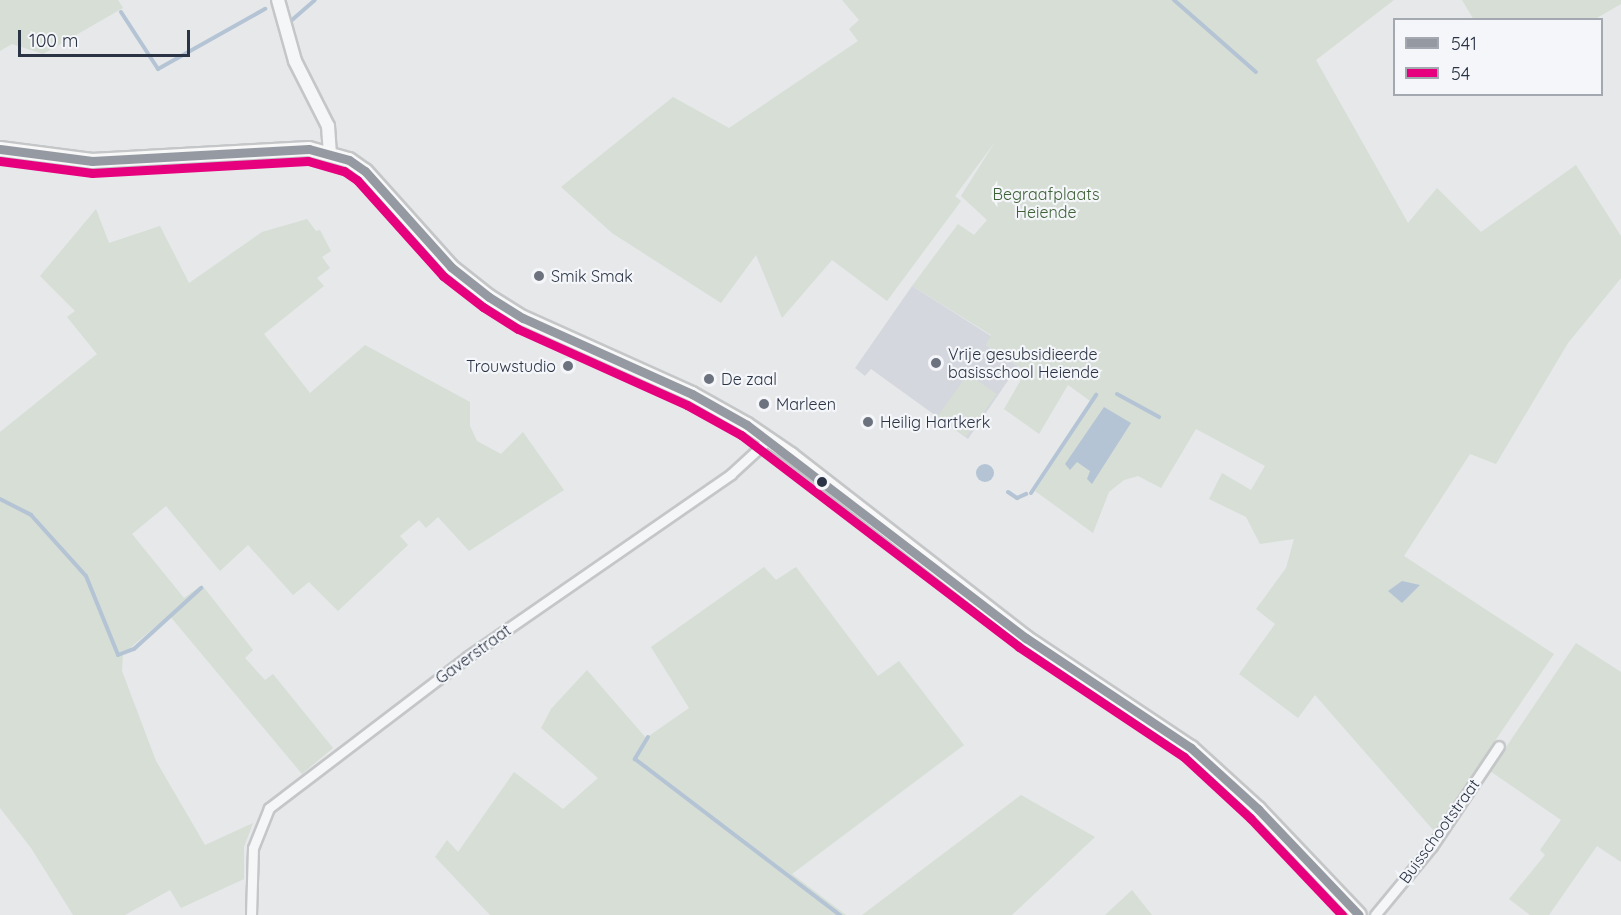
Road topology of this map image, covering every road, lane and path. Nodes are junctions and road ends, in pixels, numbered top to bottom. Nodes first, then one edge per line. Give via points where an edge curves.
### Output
1 (278, 0) edge
2 (0, 149) edge
3 (330, 152) junction
4 (769, 439) junction
5 (1500, 746) dead end
6 (251, 915) edge
7 (1359, 915) edge
8 (1375, 915) edge

1 - 3 street via 295,61 328,126
2 - 3 main road via 92,160 296,149
3 - 4 main road via 365,171 432,249 489,297 558,335 692,394
4 - 6 street, Gaverstraat via 731,474 467,657 269,808 253,848
4 - 7 main road via 1026,638 1191,748 1251,801
5 - 8 street, Buisschootstraat via 1432,846

